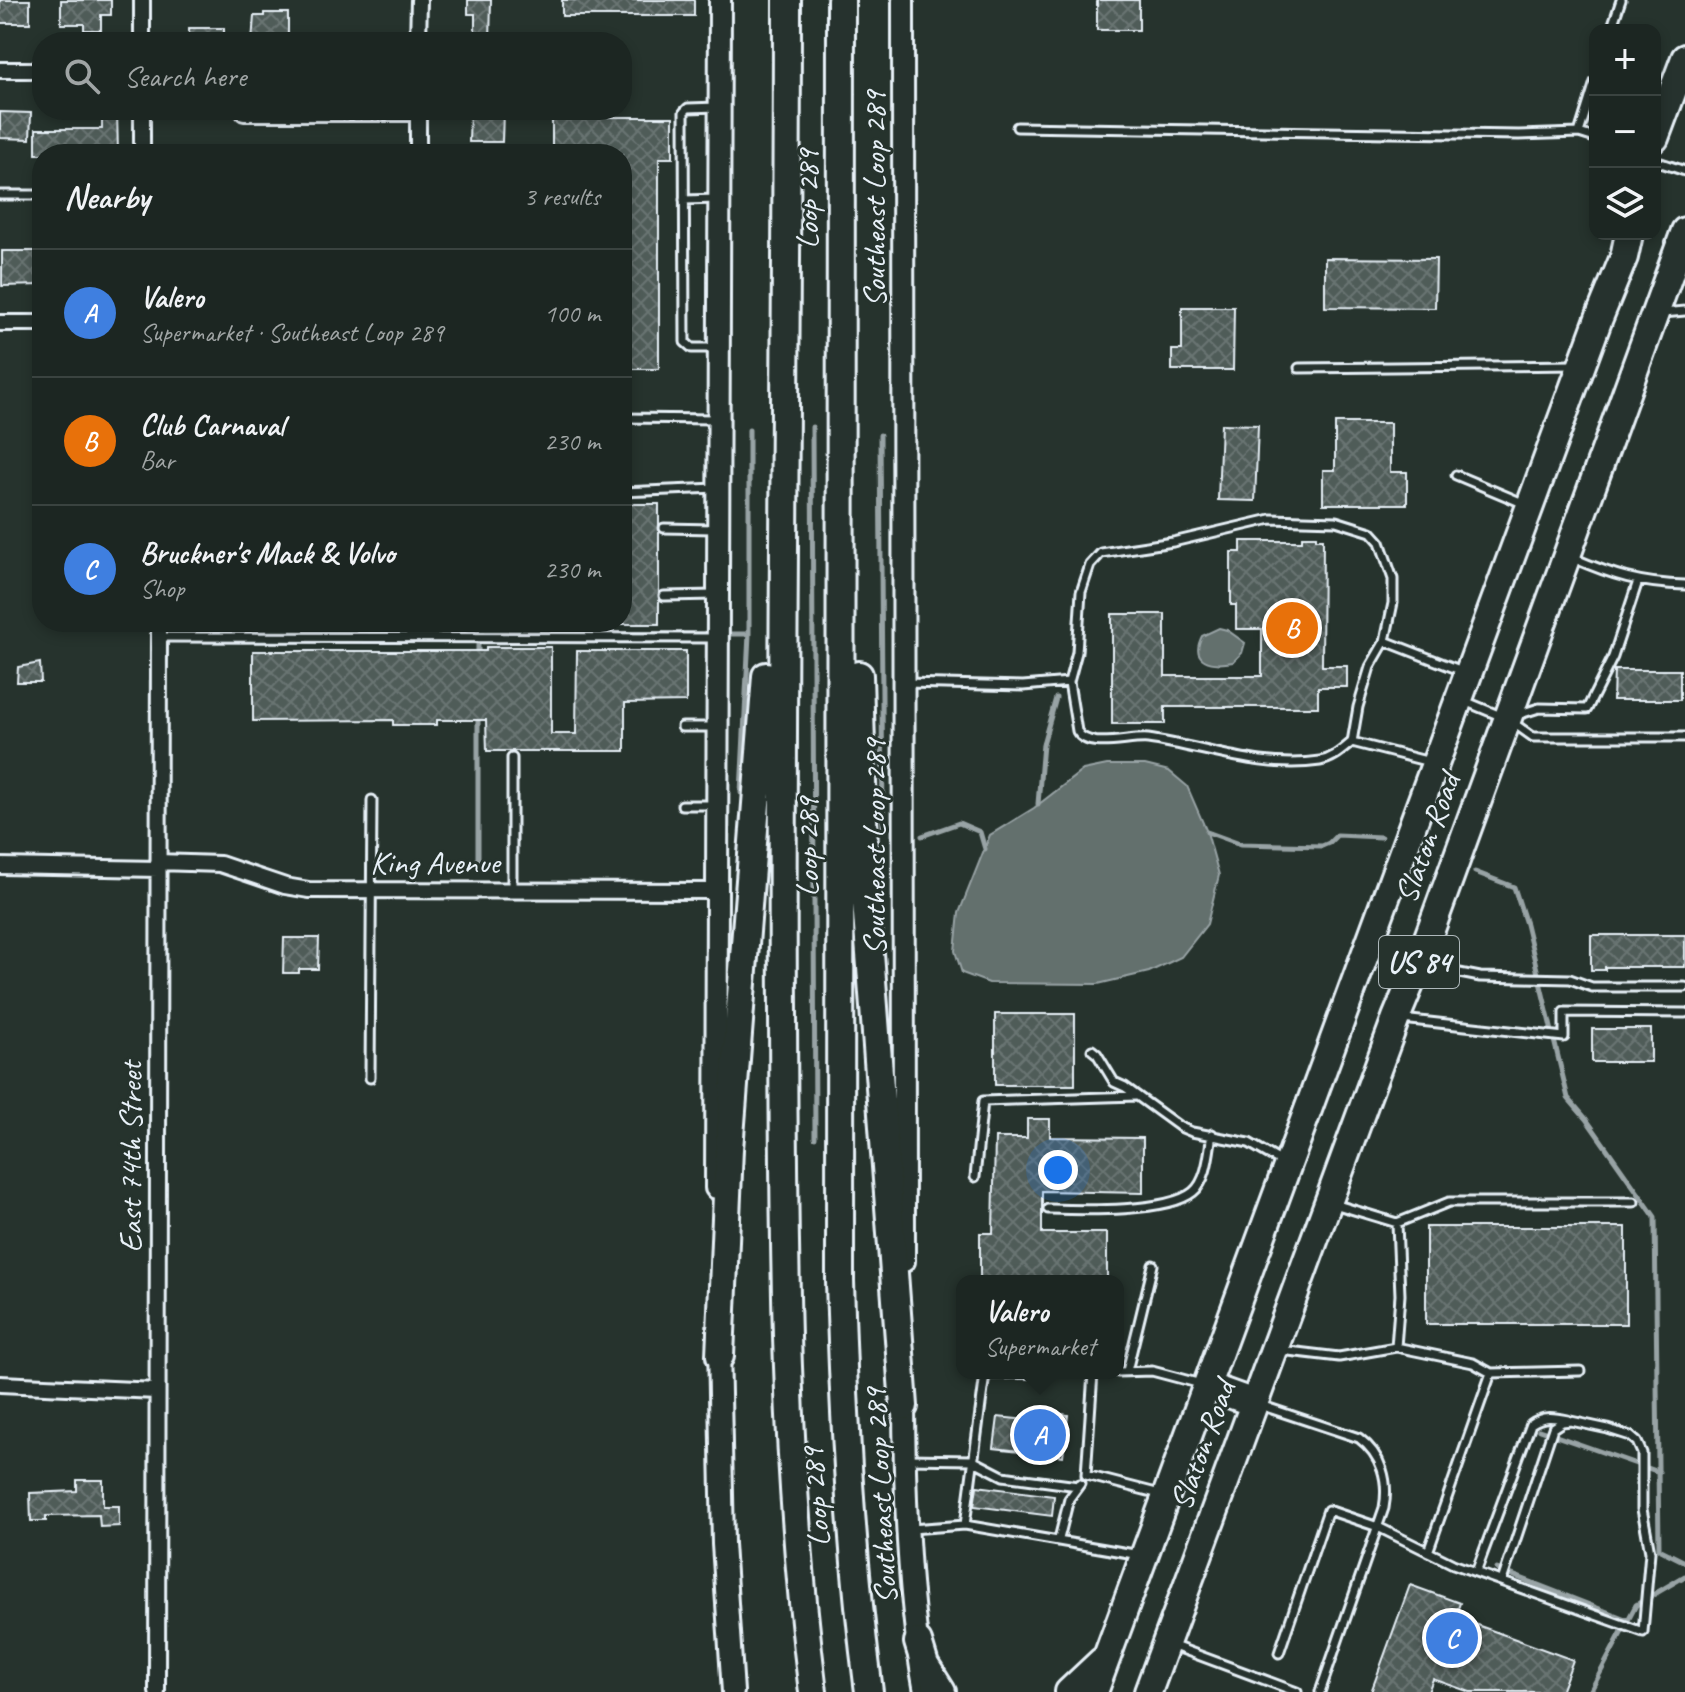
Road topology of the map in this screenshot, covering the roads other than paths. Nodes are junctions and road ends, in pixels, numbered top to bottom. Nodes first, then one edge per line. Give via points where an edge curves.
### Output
1 (142, 0) edge
2 (419, 0) edge
3 (720, 0) edge
4 (787, 0) edge
5 (841, 0) edge
6 (903, 0) edge
7 (1621, 0) edge
8 (1613, 24) edge
9 (142, 32) edge
10 (418, 32) edge
11 (1685, 58) edge
12 (0, 70) edge
13 (32, 70) edge
14 (1591, 96) edge
15 (720, 107) junction
16 (142, 120) edge
17 (418, 120) edge
18 (1661, 122) edge
19 (1017, 127) dead end
20 (1579, 133) junction
21 (1589, 136) edge
22 (142, 144) edge
23 (418, 144) edge
24 (1661, 163) edge
25 (1685, 171) edge
26 (0, 195) edge
27 (32, 195) edge
28 (720, 199) junction
29 (684, 200) junction
30 (1684, 236) edge
31 (1628, 240) edge
32 (787, 282) junction
33 (841, 282) junction
34 (1685, 311) edge
35 (1656, 314) junction
36 (0, 323) edge
37 (32, 323) edge
38 (720, 348) junction
39 (1582, 365) junction
40 (1299, 368) dead end
41 (632, 418) edge
42 (720, 419) junction
43 (1456, 475) dead end
44 (719, 488) junction
45 (632, 492) edge
46 (1531, 506) junction
47 (664, 528) dead end
48 (719, 529) junction
49 (1567, 555) junction
50 (1638, 581) junction
51 (1685, 585) edge
52 (718, 595) junction
53 (664, 596) dead end
54 (159, 632) edge
55 (345, 632) edge
56 (718, 638) junction
57 (1385, 641) junction
58 (1069, 682) junction
59 (904, 683) junction
60 (1460, 700) junction
61 (1506, 719) junction
62 (682, 727) dead end
63 (717, 727) junction
64 (1685, 737) edge
65 (1352, 742) junction
66 (512, 758) dead end
67 (1436, 763) junction
68 (372, 800) dead end
69 (682, 805) dead end
70 (717, 805) junction
71 (0, 866) edge
72 (158, 866) junction
73 (371, 890) junction
74 (512, 890) junction
75 (716, 891) junction
76 (1418, 965) junction
77 (1685, 987) edge
78 (1685, 1013) edge
79 (1396, 1018) junction
80 (1092, 1050) dead end
81 (370, 1078) dead end
82 (1136, 1096) junction
83 (1212, 1134) junction
84 (1287, 1164) junction
85 (975, 1177) dead end
86 (1634, 1202) dead end
87 (1328, 1203) junction
88 (1048, 1209) dead end
89 (1397, 1223) junction
90 (1153, 1265) dead end
91 (1396, 1347) junction
92 (1274, 1349) junction
93 (720, 1356) junction
94 (1124, 1368) edge
95 (1580, 1371) dead end
96 (1124, 1372) edge
97 (1491, 1373) junction
98 (984, 1379) edge
99 (1093, 1379) edge
100 (0, 1384) edge
101 (1207, 1386) junction
102 (157, 1391) junction
103 (1254, 1403) junction
104 (904, 1406) junction
105 (1571, 1421) junction
106 (907, 1459) junction
107 (972, 1460) junction
108 (1086, 1475) junction
109 (1078, 1486) junction
110 (1166, 1496) junction
111 (965, 1525) junction
112 (1378, 1527) junction
113 (909, 1529) junction
114 (1059, 1539) junction
115 (1428, 1552) junction
116 (1142, 1555) junction
117 (1476, 1572) junction
118 (1502, 1581) junction
119 (918, 1642) junction
120 (1165, 1643) junction
121 (1279, 1653) dead end
122 (1107, 1655) junction
123 (157, 1692) edge
124 (733, 1692) edge
125 (813, 1692) edge
126 (869, 1692) edge
127 (925, 1692) edge
128 (942, 1692) edge
129 (1069, 1692) edge
130 (1094, 1692) edge
131 (1148, 1692) edge
132 (1164, 1692) edge
133 (1297, 1692) edge
134 (1320, 1692) edge

1 - 9 street
2 - 10 street
3 - 15 main road
4 - 32 highway, Loop 289
5 - 33 highway, Loop 289
6 - 59 main road, Southeast Loop 289
7 - 8 lane
11 - 18 highway
12 - 13 street
14 - 20 lane
15 - 28 main road
15 - 29 lane via 684,112
16 - 22 street
17 - 23 street
19 - 20 lane
20 - 21 lane
24 - 25 lane
26 - 27 lane
28 - 29 lane
28 - 38 main road
29 - 38 lane via 685,342 692,348
30 - 35 highway, Slaton Road / US 84
31 - 39 highway, Slaton Road / US 84
32 - 93 highway via 772,368 773,579 729,1149
32 - 125 highway, Loop 289 via 784,1207 795,1513
33 - 104 highway via 855,474 865,887
33 - 126 highway, Loop 289 via 840,1281 848,1487
34 - 35 lane
35 - 49 highway, Slaton Road / US 84
36 - 37 street
38 - 42 main road
39 - 40 lane
39 - 46 highway, Slaton Road / US 84
41 - 42 lane
42 - 44 main road
43 - 46 lane
44 - 45 lane
44 - 48 main road
46 - 60 highway, Slaton Road / US 84
47 - 48 lane
48 - 52 main road
49 - 50 lane
49 - 61 highway, Slaton Road / US 84
50 - 51 lane
50 - 61 lane via 1613,657 1587,709 1539,708
52 - 53 lane
52 - 56 main road
54 - 72 street, East 74th Street
55 - 56 lane
56 - 63 main road
57 - 58 lane via 1393,579 1371,532 1336,521 1271,519 1101,553 1090,565 1081,592
57 - 60 lane via 1457,669
57 - 65 lane via 1370,667
58 - 59 lane
58 - 65 lane via 1077,731 1090,741 1145,739 1278,762 1329,759
59 - 104 main road, Southeast Loop 289
60 - 61 lane
60 - 67 highway, Slaton Road / US 84
61 - 64 lane via 1533,737
61 - 76 highway, Slaton Road / US 84
62 - 63 lane
63 - 70 main road
65 - 67 lane
66 - 74 lane
67 - 84 highway, Slaton Road / US 84
68 - 73 lane
69 - 70 lane
70 - 75 main road
71 - 72 street, King Avenue
72 - 73 street, King Avenue via 220,864 285,886
72 - 102 street, East 74th Street
73 - 74 street, King Avenue
73 - 81 lane
74 - 75 street, King Avenue
75 - 93 main road
76 - 77 lane via 1480,977 1570,979 1592,987
76 - 79 highway, Slaton Road / US 84
78 - 79 lane via 1564,1012 1564,1037
79 - 87 highway, Slaton Road / US 84
80 - 82 lane via 1114,1082
82 - 83 lane via 1180,1127
82 - 85 lane via 983,1101
83 - 84 lane via 1255,1145
83 - 88 lane via 1195,1191 1178,1199 1128,1208
84 - 101 highway, Slaton Road / US 84
86 - 89 lane via 1449,1202
87 - 89 lane
87 - 92 highway, Slaton Road / US 84
89 - 91 lane
90 - 94 lane
91 - 92 lane via 1339,1357
91 - 97 lane via 1473,1363
92 - 103 highway, Slaton Road / US 84
93 - 124 main road via 723,1544
95 - 97 lane
96 - 101 lane via 1152,1371
97 - 115 lane
98 - 107 lane
99 - 108 lane
100 - 102 street
101 - 103 highway
101 - 110 highway, Slaton Road / US 84
102 - 123 street, East 74th Street
103 - 112 lane via 1371,1446 1386,1484
103 - 120 highway, Slaton Road / US 84
104 - 106 main road, Southeast Loop 289
105 - 117 lane via 1539,1418 1531,1424
105 - 118 lane via 1553,1428
105 - 118 lane via 1630,1436 1642,1453 1642,1509 1650,1552 1643,1632
106 - 107 lane
106 - 113 main road, Southeast Loop 289
107 - 109 lane via 1003,1476
107 - 111 lane
108 - 109 lane
108 - 110 lane
109 - 114 lane via 1069,1499
110 - 116 highway, Slaton Road / US 84
111 - 113 lane
111 - 114 lane
112 - 115 lane
112 - 121 lane via 1328,1510
112 - 134 lane
113 - 119 main road, Southeast Loop 289
114 - 116 lane
115 - 117 lane
116 - 122 highway, Slaton Road / US 84
117 - 118 lane
119 - 127 main road, Southeast Loop 289
119 - 128 highway
120 - 131 highway, Slaton Road / US 84
120 - 132 highway
120 - 133 lane
122 - 129 highway
122 - 130 highway, Slaton Road / US 84

